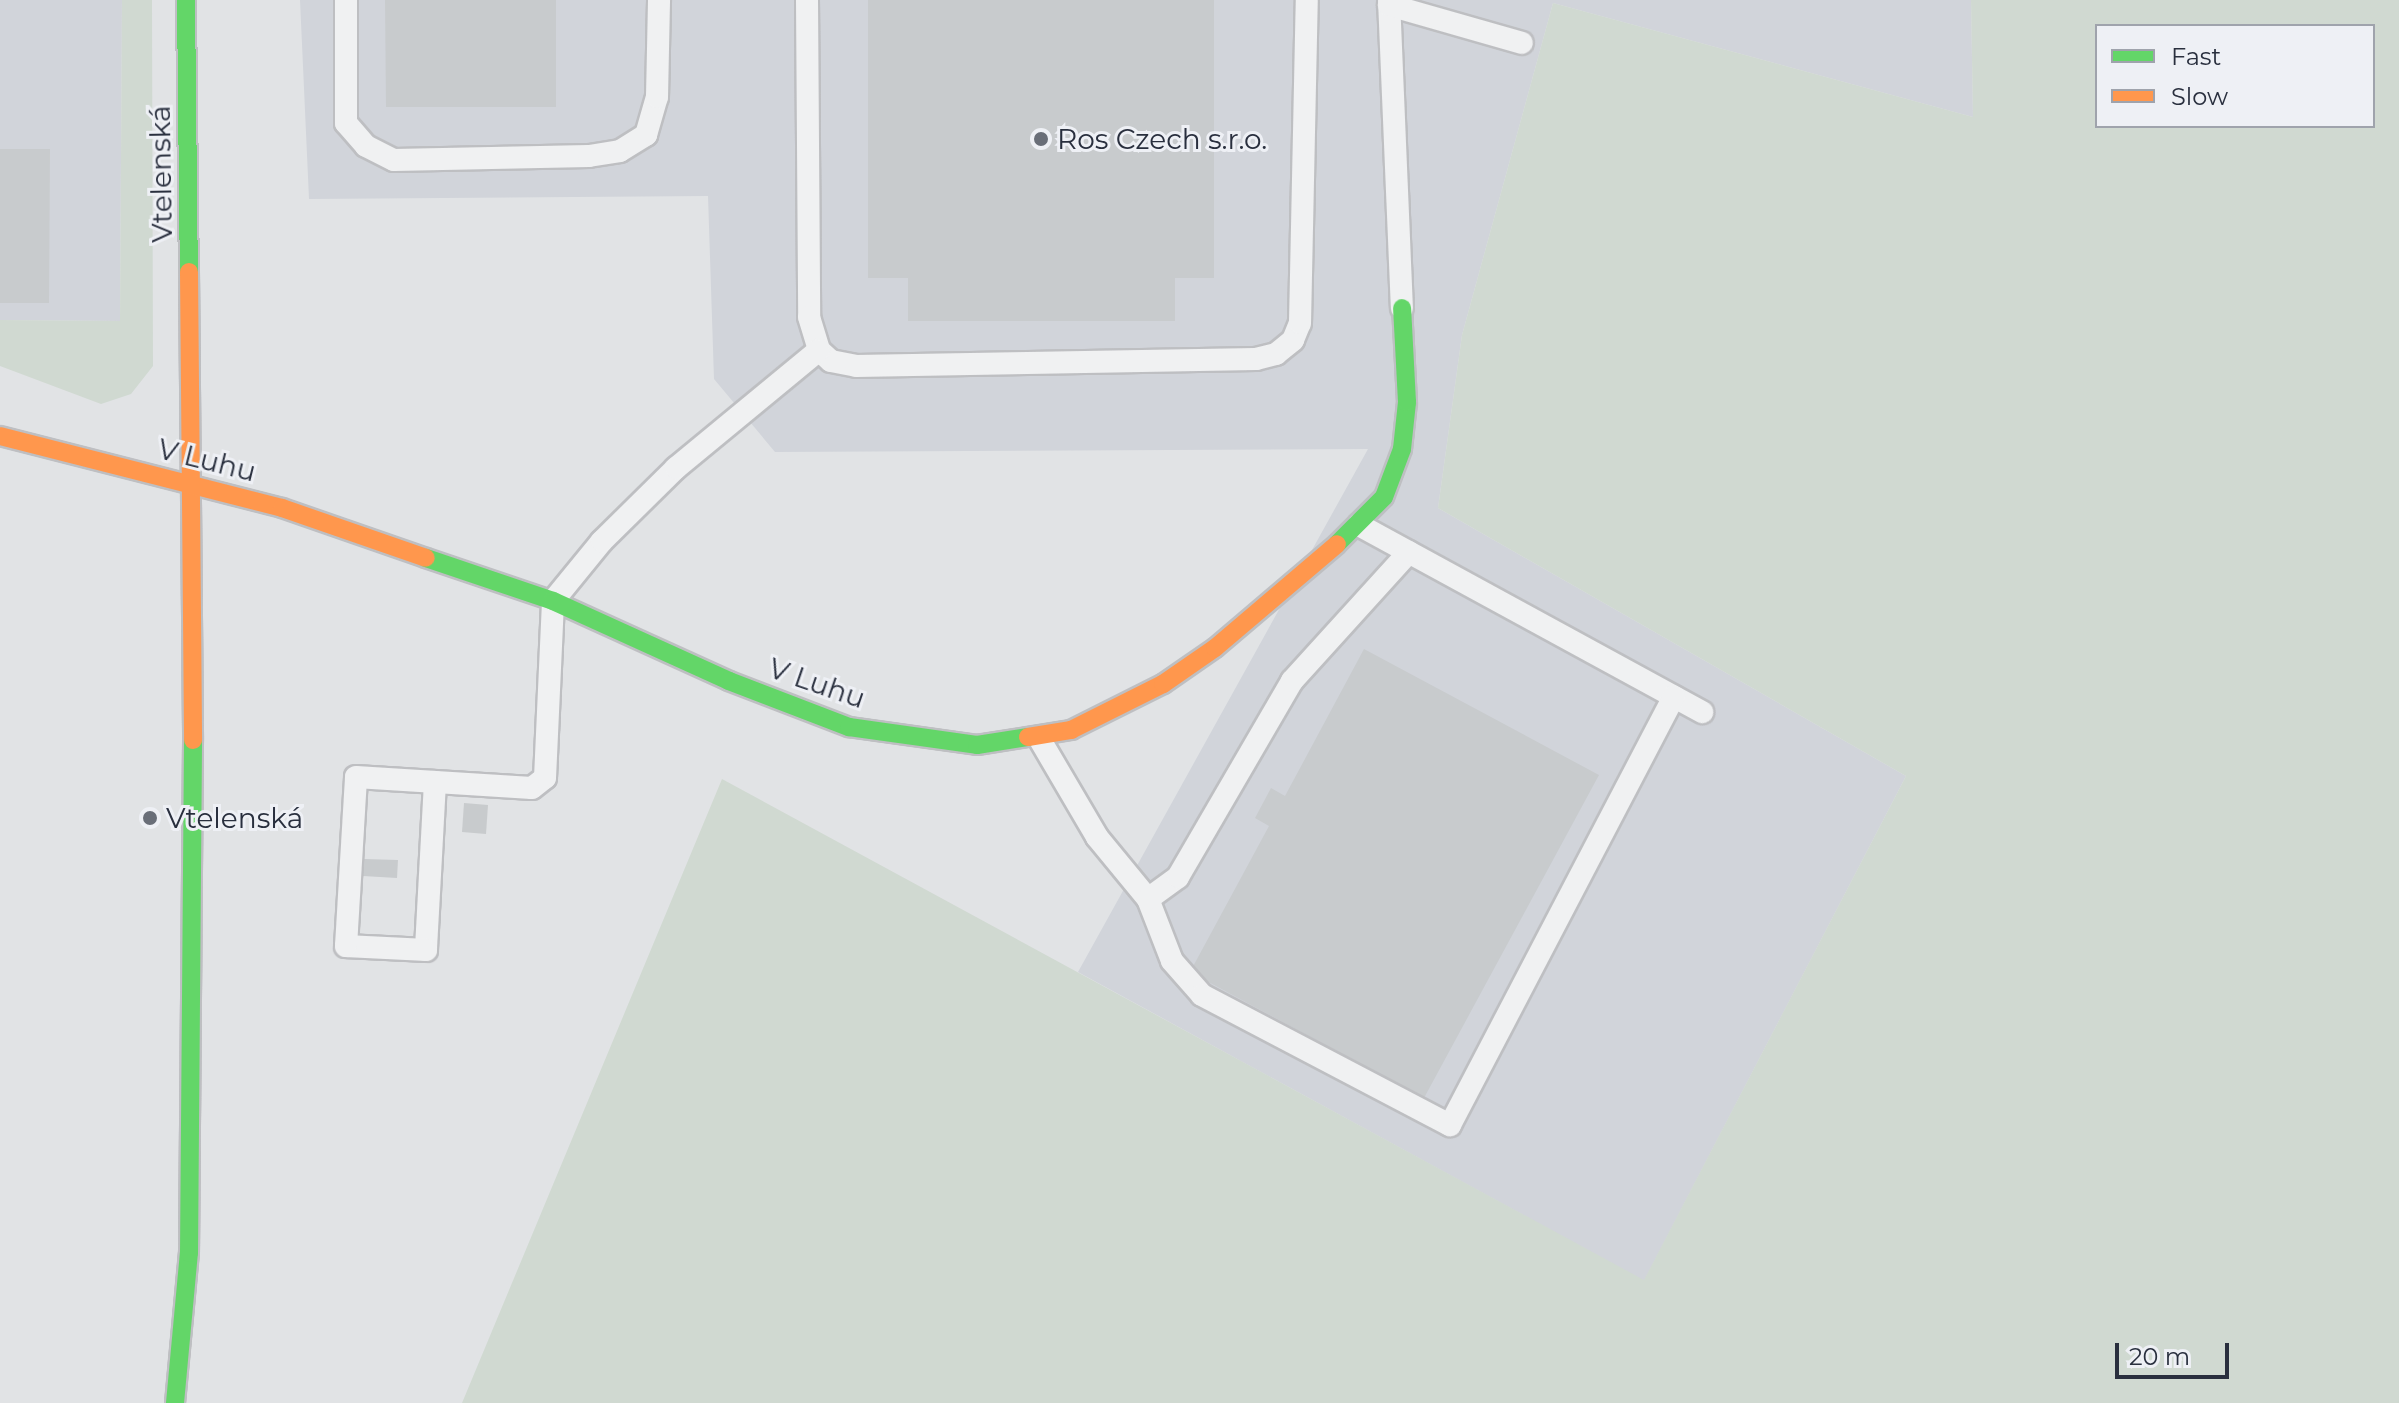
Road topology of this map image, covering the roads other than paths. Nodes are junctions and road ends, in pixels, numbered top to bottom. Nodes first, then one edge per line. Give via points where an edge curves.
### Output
1 (186, 0) edge
2 (346, 0) edge
3 (659, 0) edge
4 (807, 0) edge
5 (1307, 0) edge
6 (1389, 2) edge
7 (1522, 43) dead end
8 (1402, 308) joint
9 (819, 350) junction
10 (0, 436) edge
11 (192, 485) junction
12 (1359, 525) junction
13 (1409, 552) junction
14 (553, 601) junction
15 (1674, 697) junction
16 (1702, 712) dead end
17 (1039, 738) junction
18 (435, 782) junction
19 (1148, 899) junction
20 (175, 1403) edge

1 - 11 street, Vtelenská
2 - 3 lane via 346,123 366,146 394,160 620,151 646,135 657,97
4 - 9 lane via 807,298 810,329
5 - 9 lane via 1300,323 1293,340 1276,354 1256,359 856,366 831,361
6 - 7 lane
6 - 8 lane
8 - 12 street, V Luhu via 1407,402 1402,449 1384,497
9 - 14 lane via 676,468 602,541
10 - 11 street, V Luhu
11 - 14 street, V Luhu via 282,508
11 - 20 street, Vtelenská via 191,1151 189,1253
12 - 13 lane
12 - 17 street, V Luhu via 1215,648 1163,684 1071,730
13 - 15 lane
13 - 19 lane via 1292,681 1178,877
14 - 17 street, V Luhu via 729,681 849,727 977,745
14 - 18 lane via 545,778 532,788
15 - 16 lane
15 - 19 lane via 1450,1125 1202,995 1172,961
17 - 19 lane via 1097,837
18 - 18 lane via 356,777 346,946 426,950

